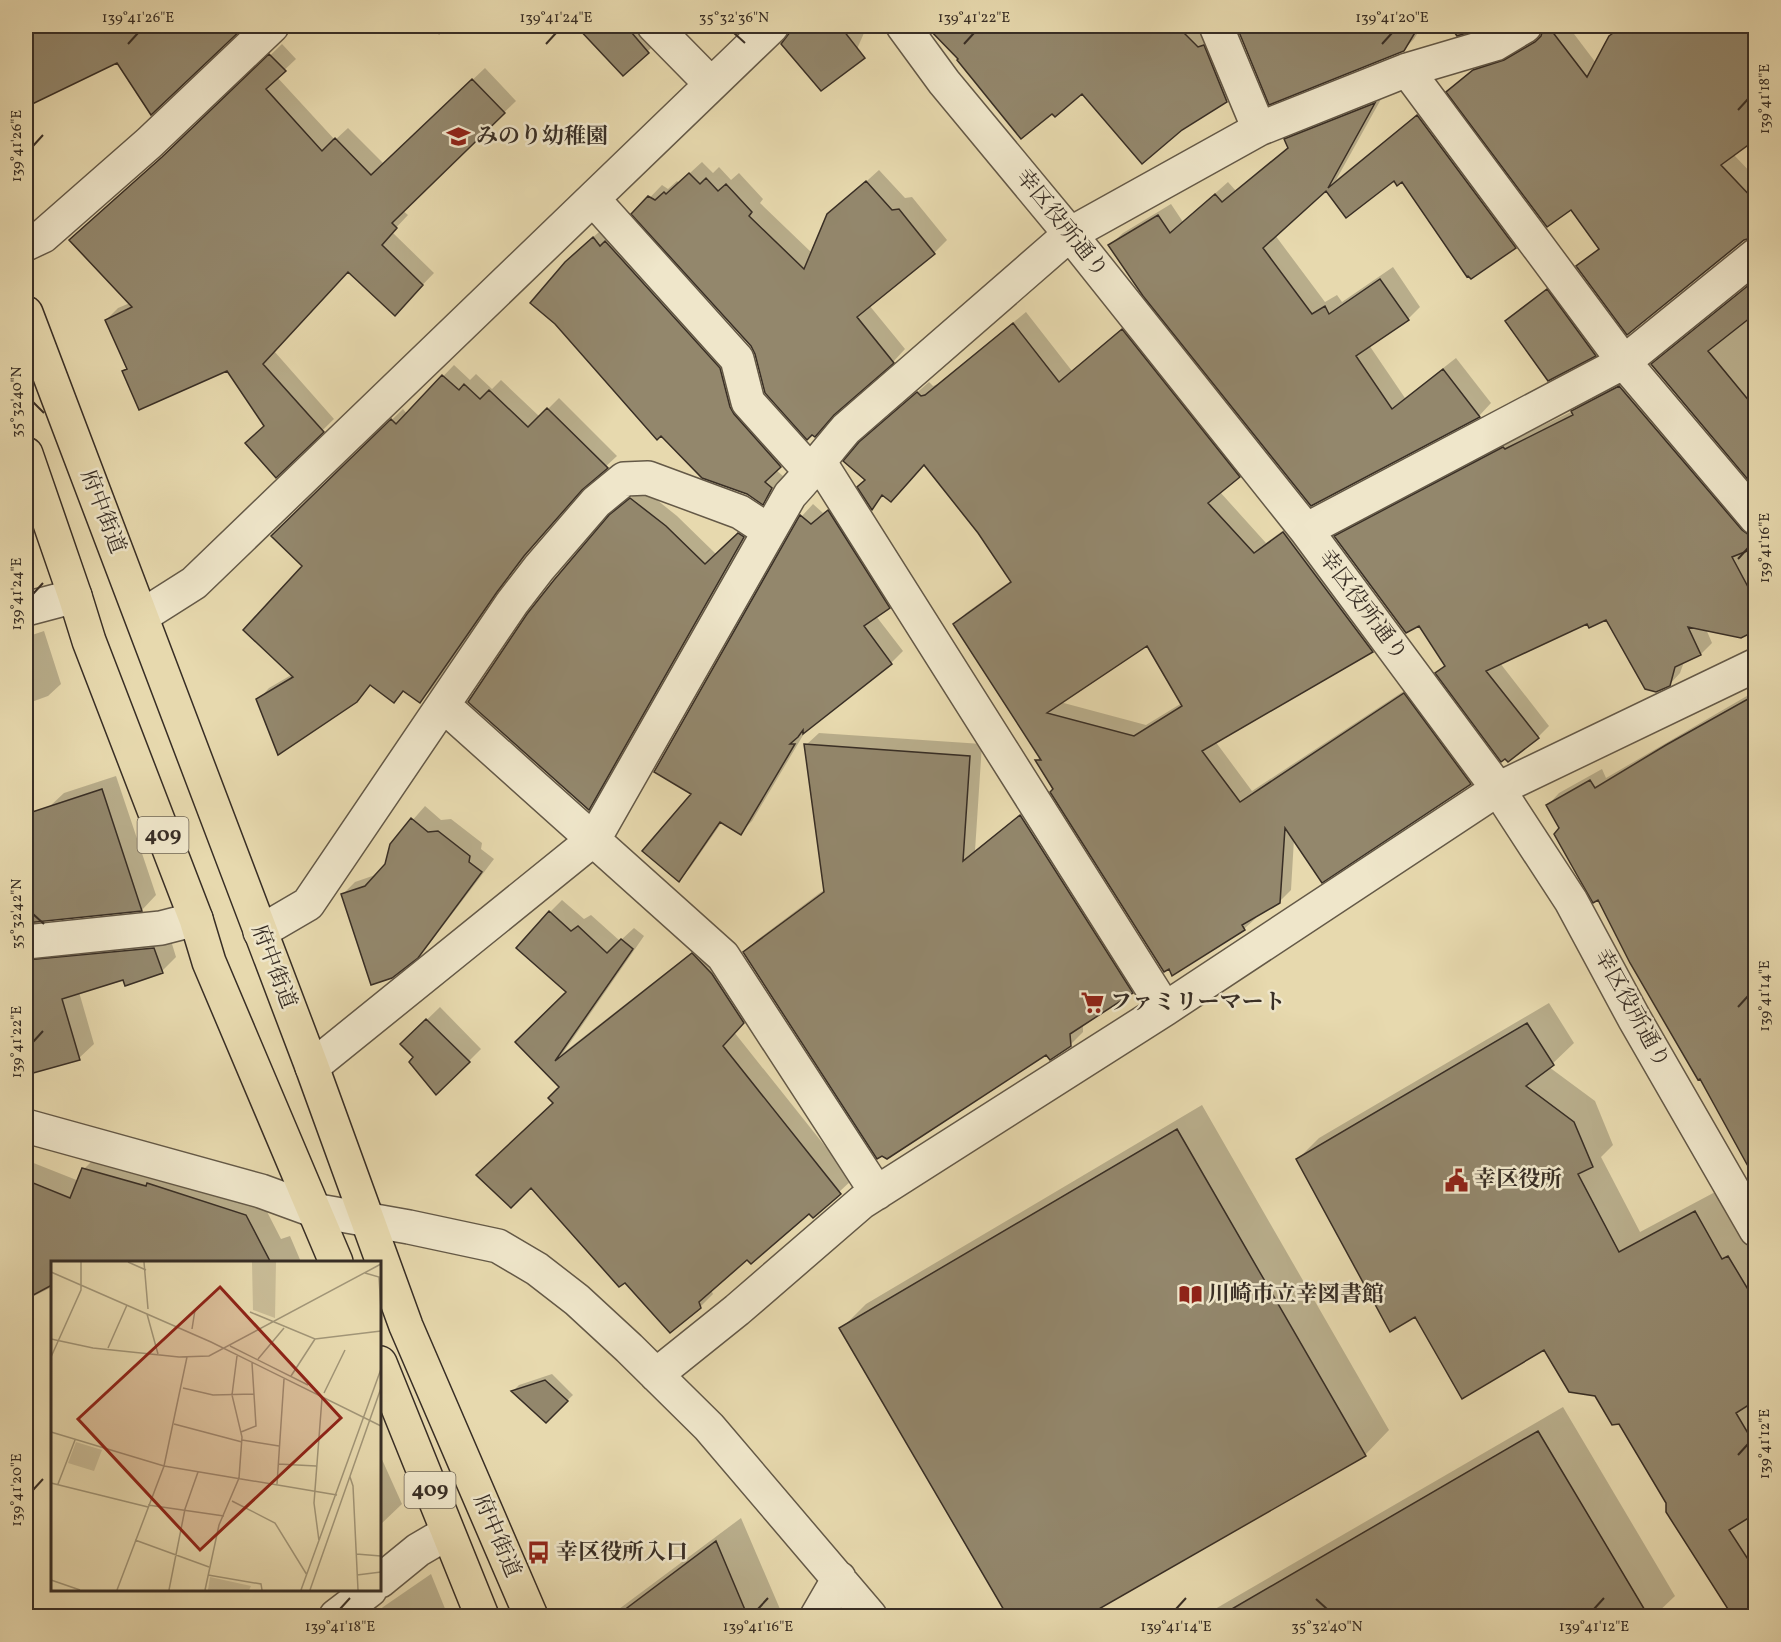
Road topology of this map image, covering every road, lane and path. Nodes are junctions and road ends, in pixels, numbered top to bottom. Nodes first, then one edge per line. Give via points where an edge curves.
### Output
1 (272, 26) edge
2 (654, 26) edge
3 (772, 26) edge
4 (903, 26) edge
5 (1216, 26) edge
6 (1525, 26) edge
7 (1407, 70) junction
8 (711, 84) junction
9 (1258, 129) junction
10 (593, 199) junction
11 (1070, 234) junction
12 (26, 244) edge
13 (1755, 255) edge
14 (26, 313) edge
15 (1624, 362) junction
16 (26, 454) edge
17 (815, 466) junction
18 (1755, 518) edge
19 (1306, 530) junction
20 (769, 531) junction
21 (75, 596) junction
22 (26, 609) edge
23 (142, 616) junction
24 (1755, 665) edge
25 (443, 705) junction
26 (1498, 789) junction
27 (594, 839) junction
28 (196, 919) junction
29 (260, 932) junction
30 (26, 942) edge
31 (1165, 1009) junction
32 (312, 1067) junction
33 (26, 1126) edge
34 (877, 1193) junction
35 (313, 1210) junction
36 (368, 1220) junction
37 (1755, 1230) edge
38 (335, 1261) edge
39 (381, 1366) edge
40 (656, 1375) junction
41 (447, 1533) junction
42 (838, 1578) junction
43 (381, 1580) edge
44 (369, 1591) edge
45 (336, 1617) edge
46 (482, 1617) edge
47 (531, 1617) edge
48 (817, 1617) edge
49 (870, 1617) edge

1 - 12 street via 149,143 43,236
2 - 8 street
3 - 8 street
4 - 11 street, 幸区役所通り via 944,82
5 - 9 street
6 - 7 street via 1495,44
7 - 9 street
7 - 15 street
8 - 10 street
9 - 11 street
10 - 17 street via 737,359 748,402
10 - 23 street via 194,583
11 - 17 street via 846,429
11 - 19 street, 幸区役所通り
13 - 15 street
14 - 23 highway, 府中街道 / 409
15 - 18 street
15 - 19 street
16 - 21 highway, 409
17 - 20 street via 790,495
17 - 31 street
19 - 26 street, 幸区役所通り
20 - 25 street via 740,512 648,478 624,479 596,502 539,568
20 - 27 street
21 - 22 street
21 - 28 highway, 409
23 - 29 highway, 府中街道 / 409
24 - 26 street
25 - 27 street
25 - 29 street via 308,904
26 - 31 street
26 - 37 street, 幸区役所通り via 1571,901
27 - 32 street
27 - 34 street via 723,956
28 - 30 street via 161,928
28 - 35 highway, 409 via 209,962
29 - 32 highway, 府中街道 / 409
31 - 34 street
32 - 36 highway, 府中街道 / 409
33 - 35 street via 261,1191
34 - 40 street
35 - 36 street
35 - 38 highway, 409
36 - 40 street via 498,1246 537,1269 577,1300
36 - 47 highway, 府中街道 / 409 via 406,1326
39 - 41 highway, 府中街道 / 409
40 - 42 street via 709,1427
41 - 43 street via 418,1550
41 - 46 highway, 府中街道 / 409
42 - 48 street
42 - 49 street
44 - 45 street

